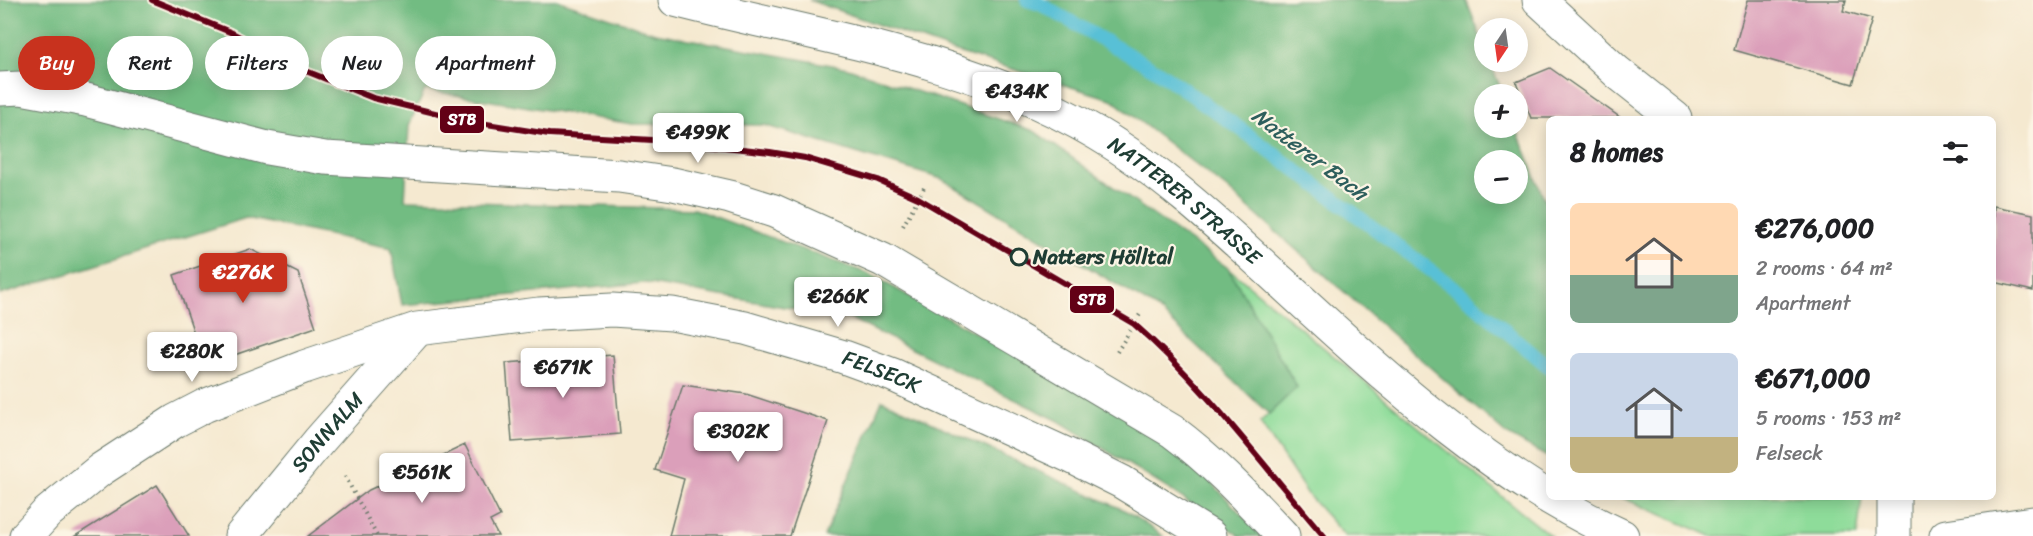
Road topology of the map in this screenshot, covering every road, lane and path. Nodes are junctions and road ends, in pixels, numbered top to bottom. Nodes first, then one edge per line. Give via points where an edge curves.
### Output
1 (675, 0) edge
2 (1539, 0) edge
3 (0, 89) edge
4 (1672, 116) edge
5 (417, 330) junction
6 (344, 475) dead end
7 (1546, 496) edge
8 (1553, 500) edge
9 (1894, 500) edge
10 (2033, 523) edge
11 (26, 536) edge
12 (241, 536) edge
13 (377, 536) edge
14 (1210, 536) edge
15 (1283, 536) edge
16 (1623, 536) edge
17 (1894, 536) edge
18 (1946, 536) edge

1 - 7 street, NATTERER STRASSE via 856,42 965,74 1098,134 1211,218 1332,328 1460,436
2 - 4 street via 1617,72
3 - 15 street via 21,88 86,100 267,148 325,158 620,176 673,184 774,211 883,260 1172,431 1201,452
5 - 11 street, FELSECK via 304,367 175,421 100,470 47,513
5 - 12 street, SONNALM
5 - 14 street, FELSECK via 539,314 612,310 672,314 745,328 844,357 963,406 1122,482
6 - 13 path
8 - 16 street, NATTERER STRASSE
9 - 17 street
10 - 18 street

